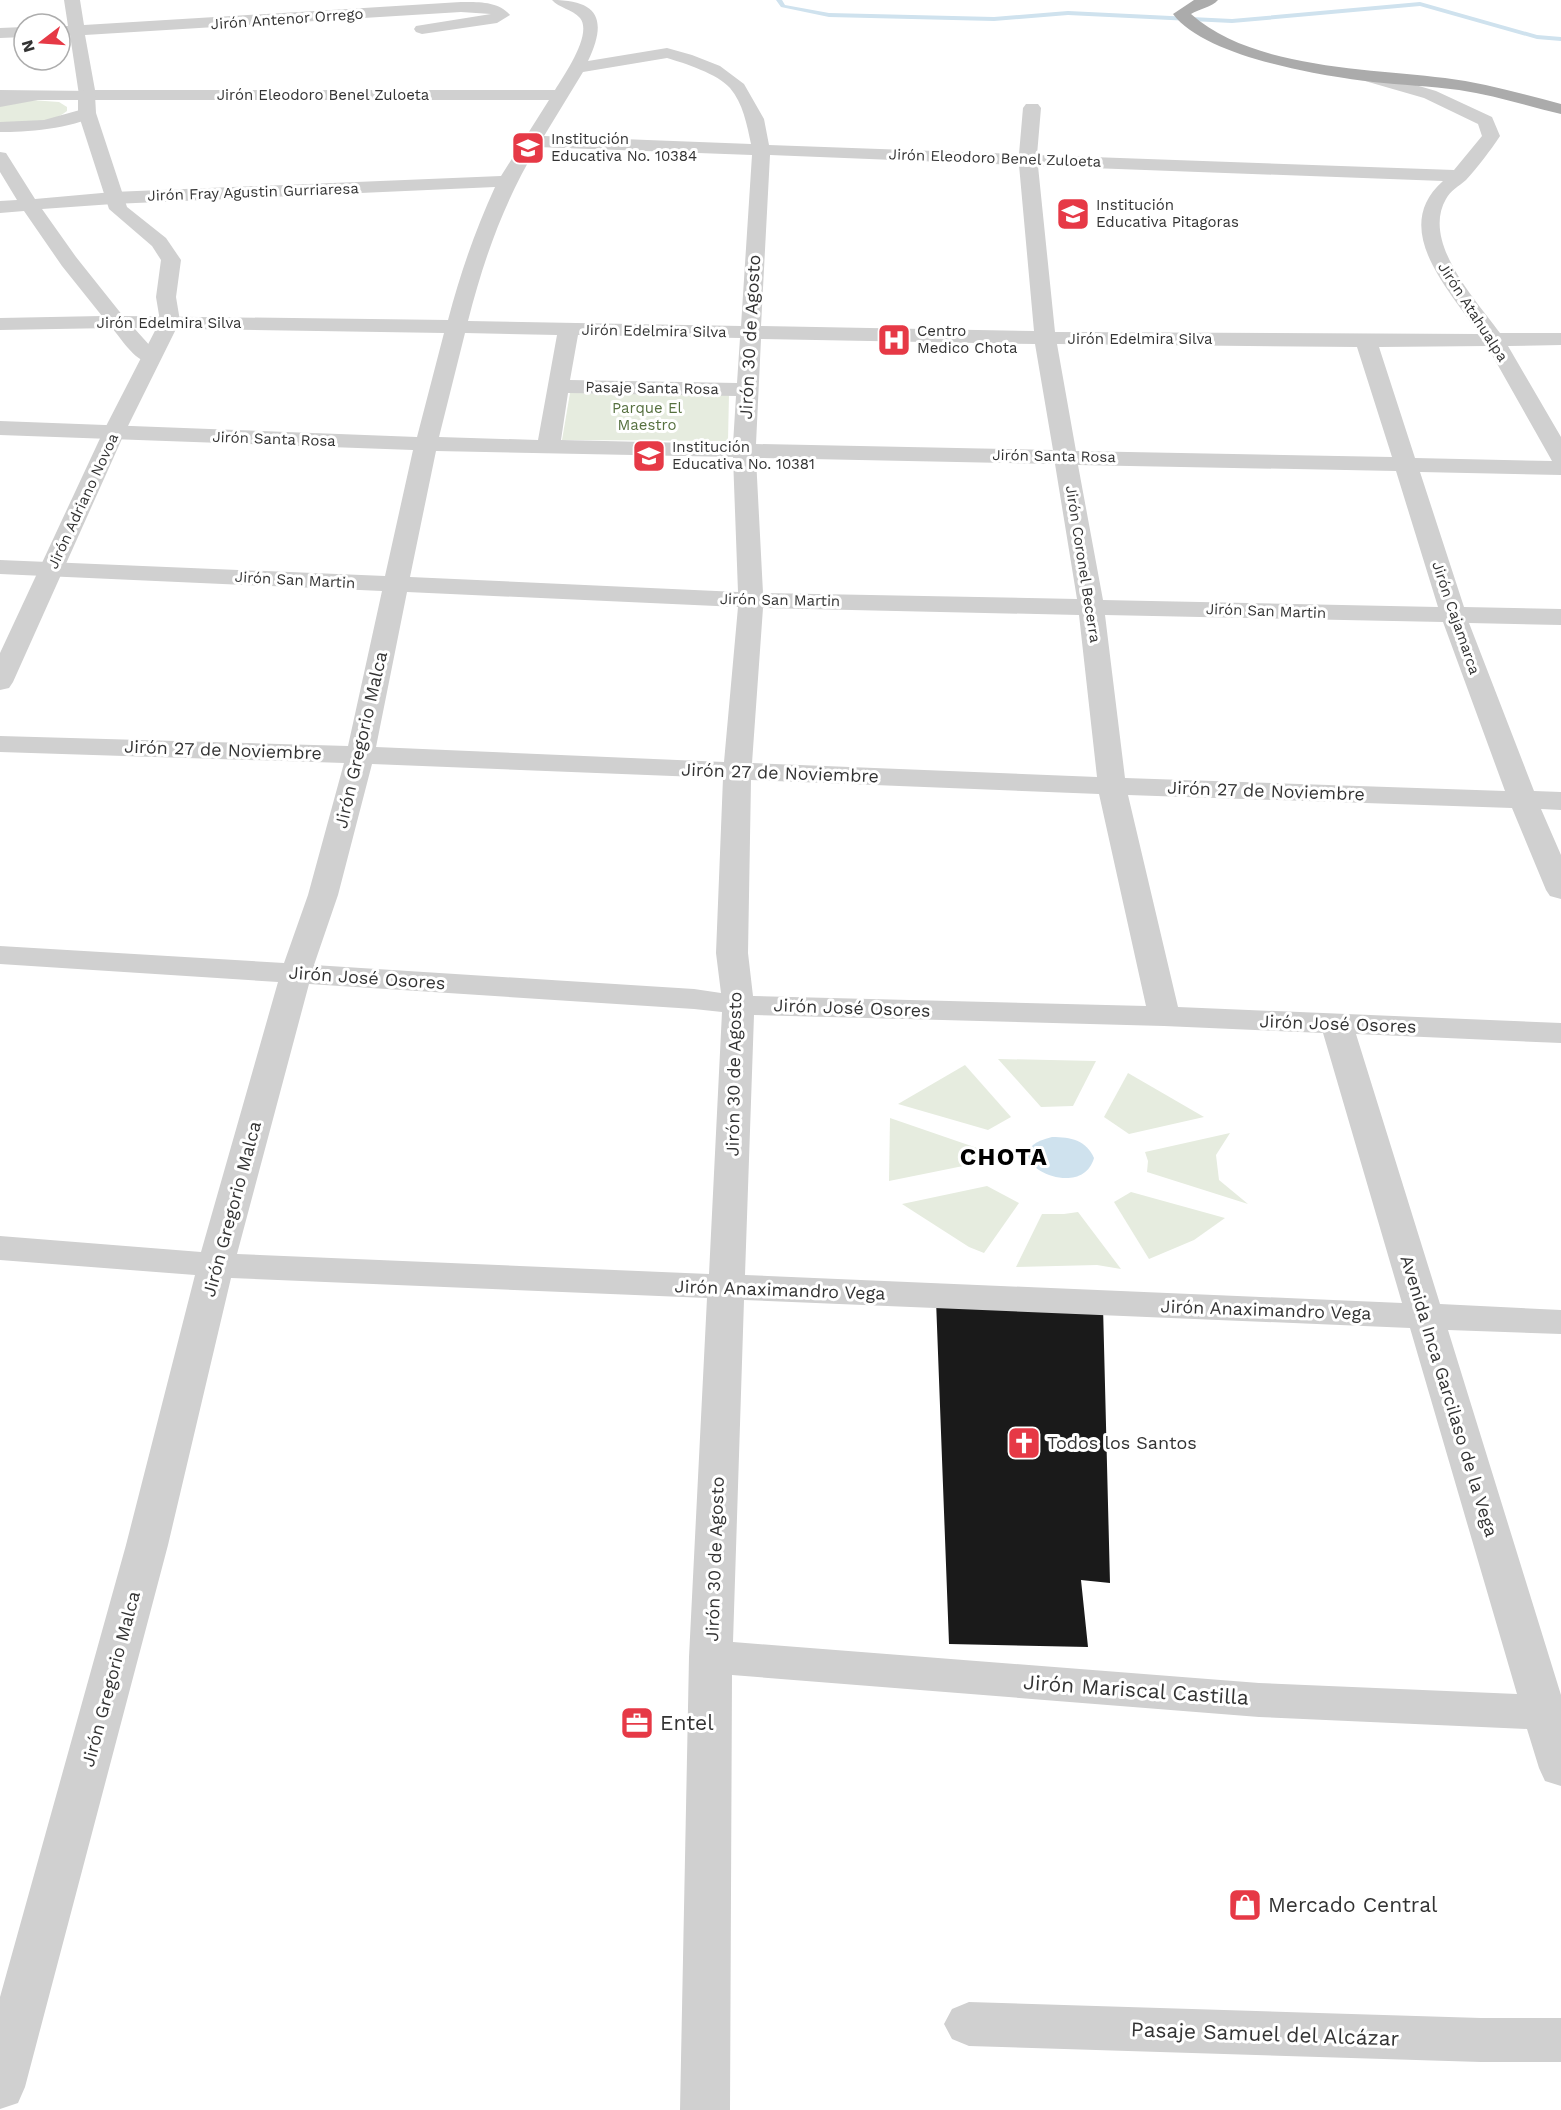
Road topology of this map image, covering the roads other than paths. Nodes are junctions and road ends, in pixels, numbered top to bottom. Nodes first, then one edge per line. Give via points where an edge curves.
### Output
1 (560, 0) edge
2 (1210, 0) edge
3 (1192, 11) edge
4 (422, 29) dead end
5 (72, 30) edge
6 (72, 46) edge
7 (578, 68) junction
8 (1371, 77) junction
9 (0, 95) edge
10 (559, 95) junction
11 (32, 96) junction
12 (0, 102) edge
13 (87, 104) junction
14 (1032, 108) dead end
15 (1561, 109) edge
16 (0, 127) edge
17 (531, 141) junction
18 (761, 150) junction
19 (0, 157) edge
20 (1028, 159) junction
21 (1459, 176) junction
22 (507, 181) junction
23 (113, 198) junction
24 (26, 204) junction
25 (0, 207) edge
26 (170, 321) junction
27 (117, 322) junction
28 (0, 324) edge
29 (454, 328) junction
30 (567, 330) junction
31 (750, 332) junction
32 (1045, 338) junction
33 (1493, 339) junction
34 (1561, 339) edge
35 (1366, 340) junction
36 (150, 358) junction
37 (558, 386) junction
38 (747, 390) junction
39 (0, 428) edge
40 (114, 432) junction
41 (426, 444) junction
42 (548, 447) junction
43 (744, 450) junction
44 (1065, 456) junction
45 (1561, 457) edge
46 (1405, 464) junction
47 (1561, 468) edge
48 (0, 567) edge
49 (51, 569) junction
50 (396, 585) junction
51 (751, 600) junction
52 (1091, 606) junction
53 (1454, 616) junction
54 (1561, 616) edge
55 (0, 682) edge
56 (0, 744) edge
57 (360, 755) junction
58 (737, 772) junction
59 (1112, 786) junction
60 (1523, 800) junction
61 (1561, 801) edge
62 (1561, 890) edge
63 (0, 955) edge
64 (296, 973) junction
65 (738, 1005) junction
66 (1164, 1016) junction
67 (1337, 1024) junction
68 (1561, 1033) edge
69 (0, 1248) edge
70 (216, 1265) junction
71 (727, 1288) junction
72 (1425, 1317) junction
73 (1561, 1322) edge
74 (711, 1657) junction
75 (1553, 1713) edge
76 (1561, 1768) edge
77 (969, 2025) dead end
78 (1561, 2040) edge
79 (0, 2087) edge
80 (705, 2110) edge

1 - 7 street, Jirón Gregorio Malca via 586,15 592,26
2 - 3 main road
3 - 8 main road via 1211,36 1250,52
4 - 5 street, Jirón Antenor Orrego via 502,15 485,7 461,7
6 - 13 street
7 - 10 street, Jirón Gregorio Malca
7 - 18 street, Jirón 30 de Agosto via 667,53 704,66 736,84 754,119
8 - 15 main road via 1476,87
8 - 21 street, Jirón Atahualpa via 1442,98 1486,121 1491,136
9 - 11 street
10 - 13 street, Jirón Eleodoro Benel Zuloeta
10 - 17 street, Jirón Gregorio Malca
11 - 12 street
11 - 13 street, Jirón Eleodoro Benel Zuloeta
13 - 16 street via 65,121
13 - 23 street
14 - 20 street, Jirón Coronel Becerra
17 - 18 street, Jirón Eleodoro Benel Zuloeta
17 - 22 street, Jirón Gregorio Malca
18 - 20 street, Jirón Eleodoro Benel Zuloeta
18 - 31 street, Jirón 30 de Agosto
19 - 24 street
20 - 21 street, Jirón Eleodoro Benel Zuloeta
20 - 32 street, Jirón Coronel Becerra
21 - 33 street, Jirón Atahualpa via 1438,195 1430,214 1430,234 1437,255
22 - 23 street, Jirón Fray Agustin Gurriaresa
22 - 29 street, Jirón Gregorio Malca via 486,227
23 - 24 street, Jirón Fray Agustin Gurriaresa
23 - 26 street via 118,209 159,242 171,260 166,297
24 - 25 street, Jirón Fray Agustin Gurriaresa
24 - 27 street
26 - 27 street, Jirón Edelmira Silva
26 - 29 street, Jirón Edelmira Silva
26 - 36 street, Jirón Adriano Novoa
27 - 28 street, Jirón Edelmira Silva
27 - 36 street
29 - 30 street, Jirón Edelmira Silva
29 - 41 street, Jirón Gregorio Malca
30 - 31 street, Jirón Edelmira Silva
30 - 37 street
31 - 32 street, Jirón Edelmira Silva
31 - 38 street, Jirón 30 de Agosto
32 - 35 street, Jirón Edelmira Silva
32 - 44 street, Jirón Coronel Becerra
33 - 34 street, Jirón Edelmira Silva
33 - 35 street, Jirón Edelmira Silva
33 - 45 street, Jirón Atahualpa
35 - 46 street, Jirón Cajamarca
36 - 40 street, Jirón Adriano Novoa
37 - 38 street, Pasaje Santa Rosa
37 - 42 street
38 - 43 street, Jirón 30 de Agosto
39 - 40 street, Jirón Santa Rosa
40 - 41 street, Jirón Santa Rosa
40 - 49 street, Jirón Adriano Novoa
41 - 42 street, Jirón Santa Rosa
41 - 50 street, Jirón Gregorio Malca
42 - 43 street, Jirón Santa Rosa
43 - 44 street, Jirón Santa Rosa
43 - 51 street, Jirón 30 de Agosto
44 - 46 street, Jirón Santa Rosa
44 - 52 street, Jirón Coronel Becerra
46 - 47 street, Jirón Santa Rosa
46 - 53 street, Jirón Cajamarca
48 - 49 street, Jirón San Martin
49 - 50 street, Jirón San Martin
49 - 55 street, Jirón Adriano Novoa
50 - 51 street, Jirón San Martin
50 - 57 street, Jirón Gregorio Malca
51 - 52 street, Jirón San Martin
51 - 58 street, Jirón 30 de Agosto
52 - 53 street, Jirón San Martin
52 - 59 street, Jirón Coronel Becerra
53 - 54 street, Jirón San Martin
53 - 60 street, Jirón Cajamarca
56 - 57 street, Jirón 27 de Noviembre
57 - 58 street, Jirón 27 de Noviembre
57 - 64 street, Jirón Gregorio Malca via 323,895
58 - 59 street, Jirón 27 de Noviembre
58 - 65 street, Jirón 30 de Agosto via 732,953
59 - 60 street, Jirón 27 de Noviembre
59 - 66 street, Jirón Coronel Becerra
60 - 61 street, Jirón 27 de Noviembre
60 - 62 street, Jirón Cajamarca
63 - 64 street, Jirón José Osores
64 - 65 street, Jirón José Osores
64 - 70 street, Jirón Gregorio Malca
65 - 66 street, Jirón José Osores
65 - 71 street, Jirón 30 de Agosto
66 - 67 street, Jirón José Osores
67 - 68 street, Jirón José Osores
67 - 72 street, Avenida Inca Garcilaso de la Vega
69 - 70 street, Jirón Anaximandro Vega
70 - 71 street, Jirón Anaximandro Vega
70 - 79 street, Jirón Gregorio Malca via 147,1545
71 - 72 street, Jirón Anaximandro Vega
71 - 74 street, Jirón 30 de Agosto
72 - 73 street, Jirón Anaximandro Vega
72 - 75 street, Avenida Inca Garcilaso de la Vega
74 - 75 street, Jirón Mariscal Castilla via 1259,1700
74 - 80 street, Jirón 30 de Agosto
75 - 76 street, Avenida Inca Garcilaso de la Vega
77 - 78 street, Pasaje Samuel del Alcázar

